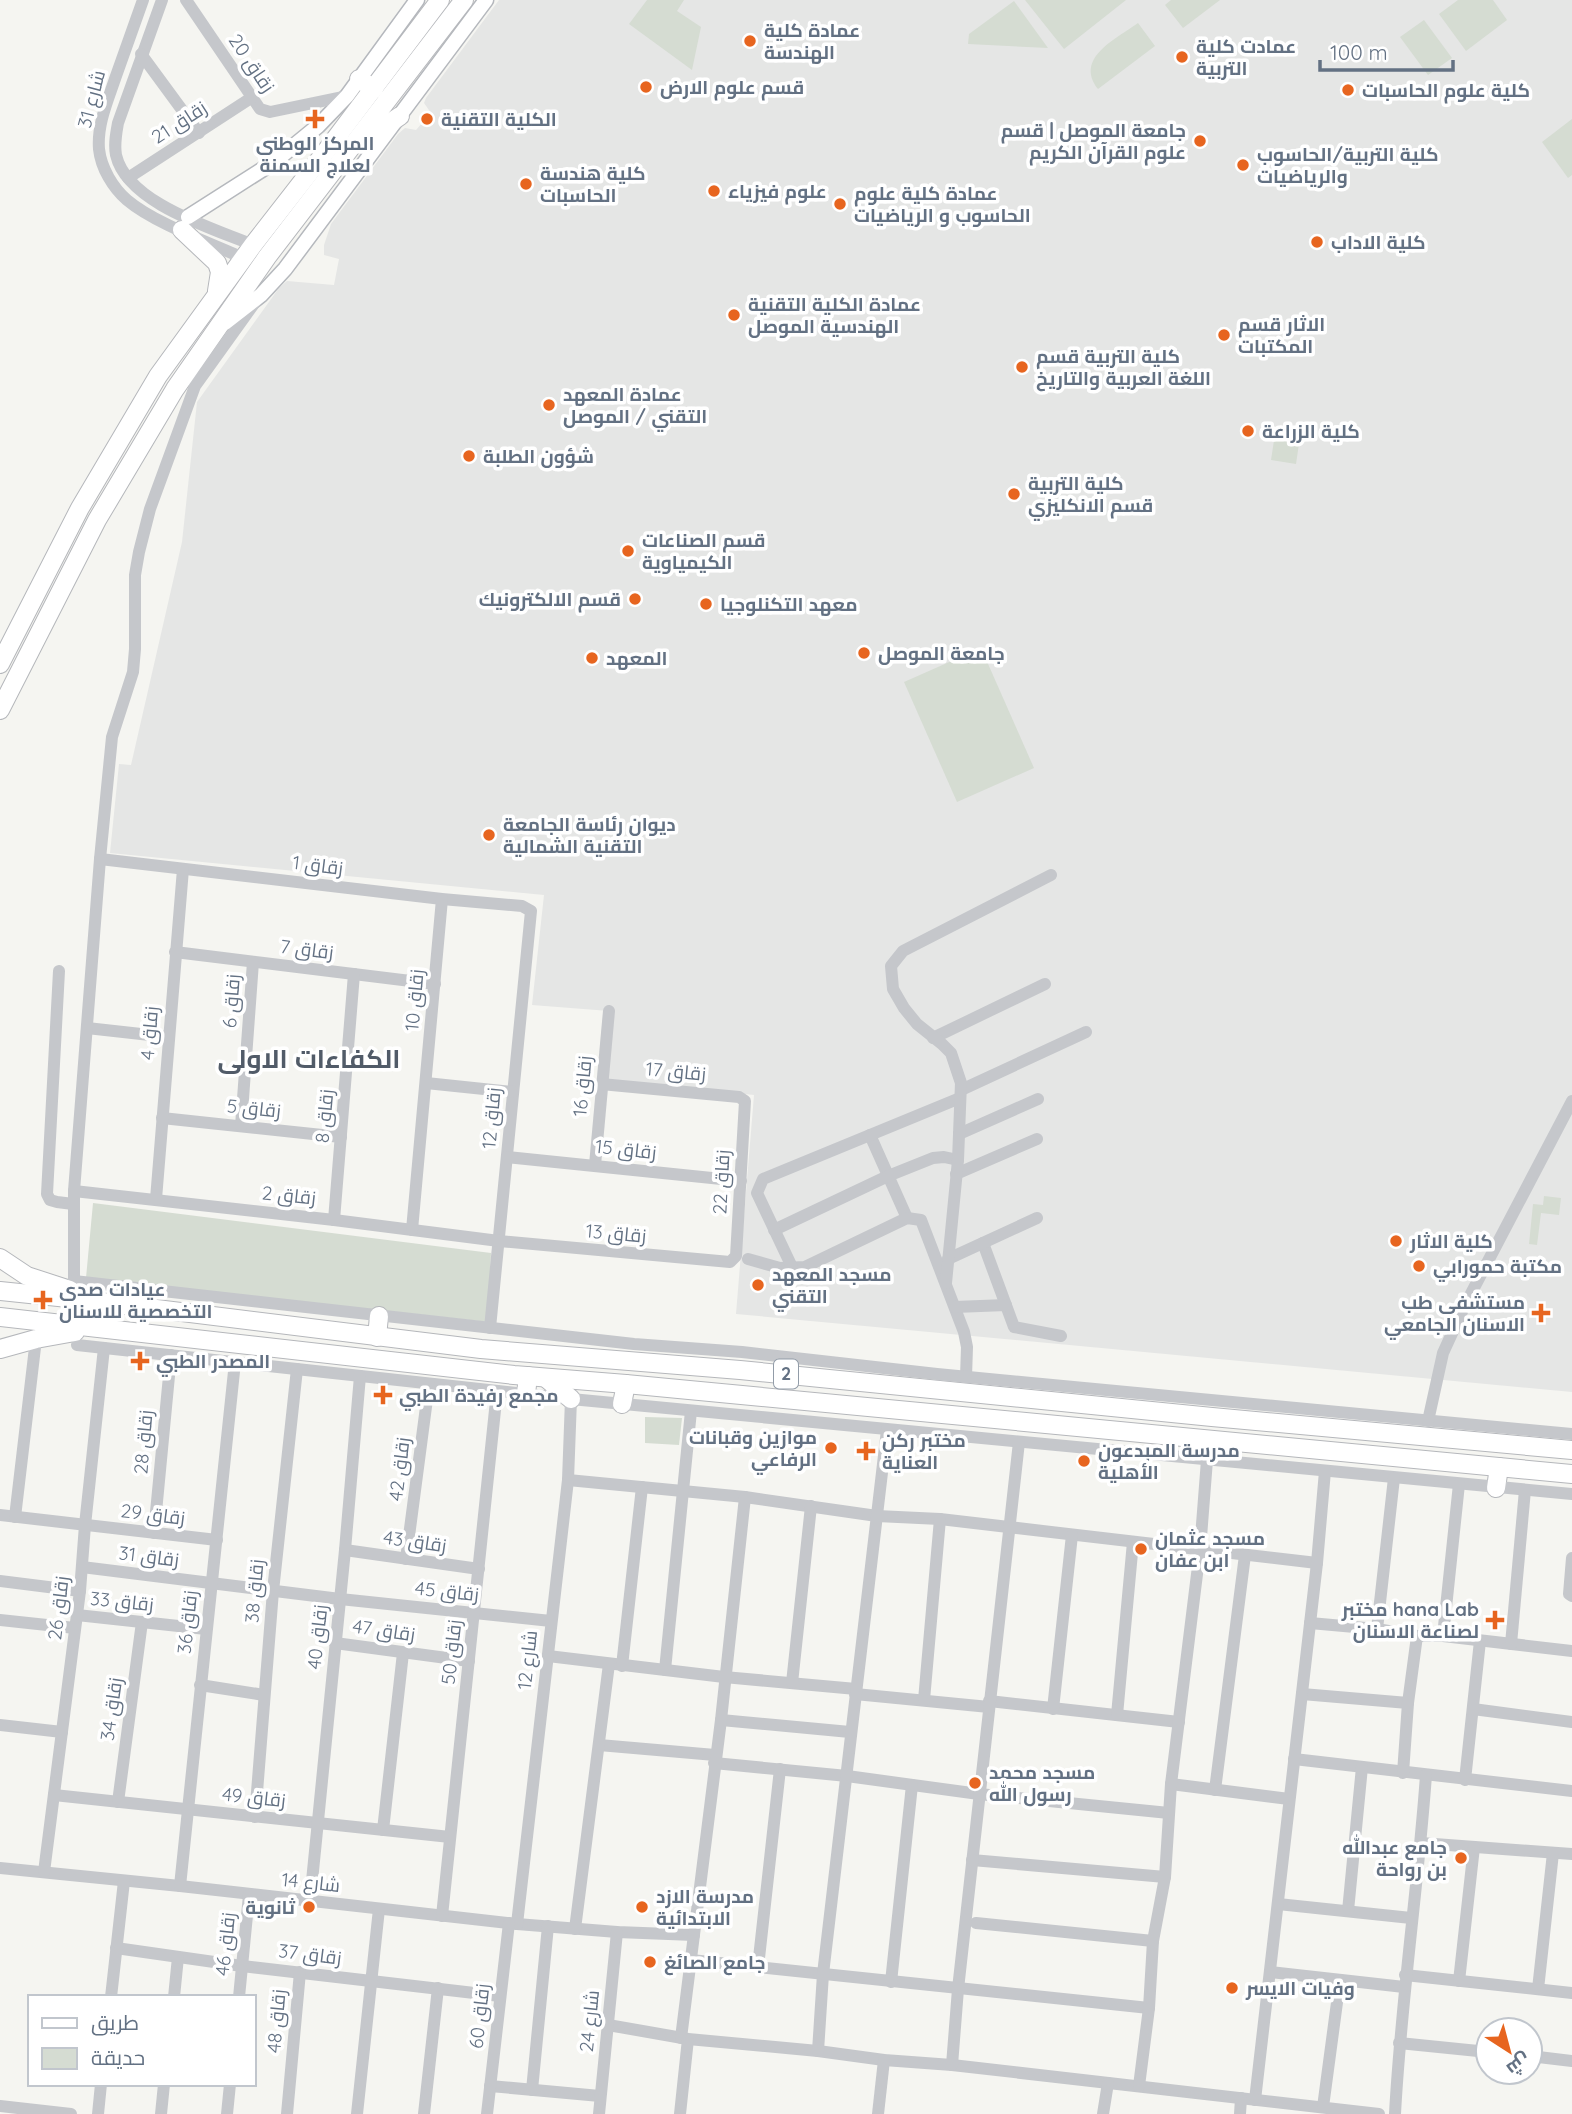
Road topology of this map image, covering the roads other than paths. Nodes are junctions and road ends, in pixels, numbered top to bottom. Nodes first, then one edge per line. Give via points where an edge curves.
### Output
1 (144, 0) edge
2 (162, 0) edge
3 (186, 0) edge
4 (417, 0) edge
5 (440, 0) edge
6 (464, 0) edge
7 (486, 0) edge
8 (141, 54) junction
9 (117, 73) junction
10 (133, 78) junction
11 (367, 84) junction
12 (346, 96) junction
13 (251, 98) junction
14 (400, 116) junction
15 (199, 133) junction
16 (351, 148) junction
17 (99, 152) junction
18 (116, 153) junction
19 (128, 178) junction
20 (173, 211) junction
21 (166, 223) junction
22 (185, 224) junction
23 (248, 251) junction
24 (216, 295) junction
25 (261, 295) junction
26 (218, 327) junction
27 (0, 664) edge
28 (0, 710) edge
29 (100, 859) junction
30 (183, 869) junction
31 (1051, 875) dead end
32 (442, 899) junction
33 (531, 911) joint
34 (175, 952) junction
35 (253, 962) junction
36 (59, 971) dead end
37 (354, 974) junction
38 (435, 984) junction
39 (1045, 984) dead end
40 (609, 1011) dead end
41 (87, 1027) junction
42 (1086, 1032) dead end
43 (168, 1037) junction
44 (933, 1038) junction
45 (426, 1083) junction
46 (601, 1084) junction
47 (513, 1092) junction
48 (960, 1094) junction
49 (1038, 1099) dead end
50 (745, 1101) joint
51 (1570, 1108) edge
52 (162, 1118) junction
53 (241, 1126) junction
54 (959, 1134) junction
55 (870, 1135) junction
56 (341, 1137) junction
57 (1037, 1139) dead end
58 (507, 1157) junction
59 (958, 1160) junction
60 (594, 1165) junction
61 (956, 1174) junction
62 (888, 1176) junction
63 (741, 1181) junction
64 (74, 1198) junction
65 (156, 1199) junction
66 (907, 1218) junction
67 (1037, 1218) dead end
68 (334, 1220) junction
69 (412, 1230) junction
70 (774, 1230) junction
71 (499, 1241) junction
72 (983, 1243) junction
73 (0, 1258) edge
74 (748, 1259) dead end
75 (948, 1259) junction
76 (730, 1262) joint
77 (792, 1268) junction
78 (946, 1283) junction
79 (75, 1286) junction
80 (0, 1291) edge
81 (1006, 1305) junction
82 (141, 1307) junction
83 (955, 1307) junction
84 (379, 1316) junction
85 (0, 1317) edge
86 (490, 1328) junction
87 (104, 1329) junction
88 (1061, 1336) dead end
89 (377, 1337) junction
90 (36, 1339) junction
91 (76, 1345) dead end
92 (104, 1348) junction
93 (0, 1349) edge
94 (171, 1355) junction
95 (276, 1358) junction
96 (741, 1361) junction
97 (235, 1362) junction
98 (297, 1369) junction
99 (360, 1376) junction
100 (966, 1377) junction
101 (546, 1378) junction
102 (429, 1384) junction
103 (626, 1384) junction
104 (527, 1385) junction
105 (497, 1391) junction
106 (571, 1399) junction
107 (622, 1404) junction
108 (691, 1411) junction
109 (1212, 1417) junction
110 (1416, 1425) junction
111 (887, 1430) junction
112 (1572, 1434) edge
113 (1209, 1439) junction
114 (1019, 1442) junction
115 (1572, 1450) edge
116 (1207, 1460) junction
117 (1499, 1467) junction
118 (1325, 1471) junction
119 (1572, 1474) edge
120 (1394, 1478) junction
121 (568, 1480) junction
122 (1459, 1484) junction
123 (642, 1487) junction
124 (1496, 1488) junction
125 (1525, 1490) junction
126 (682, 1492) junction
127 (1572, 1494) edge
128 (745, 1497) junction
129 (811, 1506) junction
130 (0, 1515) edge
131 (877, 1516) junction
132 (15, 1517) junction
133 (940, 1519) junction
134 (85, 1525) junction
135 (1008, 1527) junction
136 (153, 1533) junction
137 (1072, 1535) junction
138 (217, 1540) junction
139 (1133, 1542) junction
140 (345, 1550) junction
141 (1200, 1550) junction
142 (1245, 1555) junction
143 (1572, 1558) edge
144 (406, 1559) junction
145 (1317, 1563) junction
146 (82, 1567) junction
147 (479, 1569) junction
148 (0, 1581) edge
149 (211, 1583) junction
150 (80, 1591) junction
151 (273, 1591) junction
152 (1572, 1596) edge
153 (340, 1599) junction
154 (474, 1613) junction
155 (0, 1620) edge
156 (551, 1621) junction
157 (76, 1622) junction
158 (142, 1622) junction
159 (1310, 1623) junction
160 (206, 1629) junction
161 (1377, 1629) junction
162 (1416, 1636) junction
163 (1443, 1636) junction
164 (1480, 1641) junction
165 (335, 1643) junction
166 (1511, 1644) junction
167 (1572, 1651) edge
168 (404, 1653) junction
169 (548, 1656) junction
170 (469, 1661) junction
171 (615, 1665) junction
172 (665, 1670) junction
173 (724, 1677) junction
174 (792, 1683) junction
175 (200, 1685) junction
176 (855, 1692) junction
177 (1302, 1694) junction
178 (264, 1695) junction
179 (924, 1700) junction
180 (1408, 1703) junction
181 (989, 1704) junction
182 (1053, 1709) junction
183 (1473, 1709) junction
184 (1116, 1716) junction
185 (720, 1720) junction
186 (1180, 1722) junction
187 (1572, 1722) edge
188 (0, 1725) edge
189 (62, 1732) junction
190 (850, 1732) junction
191 (598, 1745) junction
192 (715, 1759) junction
193 (1294, 1759) junction
194 (1362, 1768) junction
195 (780, 1769) junction
196 (1403, 1773) junction
197 (1426, 1775) junction
198 (847, 1776) junction
199 (1465, 1780) junction
200 (1171, 1784) junction
201 (912, 1785) junction
202 (1215, 1790) junction
203 (1572, 1791) edge
204 (979, 1794) junction
205 (54, 1795) junction
206 (1289, 1799) junction
207 (118, 1802) junction
208 (186, 1810) junction
209 (1169, 1813) junction
210 (255, 1817) junction
211 (317, 1823) junction
212 (383, 1830) junction
213 (450, 1837) junction
214 (1421, 1843) junction
215 (1474, 1847) junction
216 (1553, 1853) junction
217 (1572, 1854) edge
218 (972, 1860) junction
219 (0, 1868) edge
220 (44, 1872) junction
221 (1165, 1877) junction
222 (124, 1881) junction
223 (180, 1886) junction
224 (249, 1895) junction
225 (310, 1902) junction
226 (1278, 1905) junction
227 (379, 1909) junction
228 (1348, 1911) junction
229 (442, 1916) junction
230 (1411, 1918) junction
231 (976, 1923) dead end
232 (513, 1924) junction
233 (548, 1926) junction
234 (576, 1928) junction
235 (618, 1932) junction
236 (694, 1935) junction
237 (1153, 1941) junction
238 (116, 1948) junction
239 (178, 1957) junction
240 (691, 1960) junction
241 (242, 1966) junction
242 (758, 1967) junction
243 (300, 1972) junction
244 (1270, 1972) junction
245 (823, 1974) junction
246 (1340, 1980) junction
247 (372, 1981) junction
248 (1405, 1981) junction
249 (1459, 1981) junction
250 (891, 1982) junction
251 (438, 1989) junction
252 (958, 1989) junction
253 (1538, 1989) junction
254 (1572, 1993) edge
255 (111, 1995) edge
256 (174, 1995) edge
257 (239, 1995) edge
258 (500, 1996) junction
259 (1149, 2008) junction
260 (608, 2025) junction
261 (685, 2038) junction
262 (1399, 2043) junction
263 (818, 2051) junction
264 (1474, 2051) edge
265 (1544, 2058) edge
266 (884, 2060) junction
267 (1572, 2061) edge
268 (952, 2065) junction
269 (1108, 2083) junction
270 (102, 2086) edge
271 (164, 2086) edge
272 (230, 2086) edge
273 (490, 2086) junction
274 (1139, 2086) junction
275 (532, 2090) junction
276 (600, 2096) junction
277 (1241, 2098) junction
278 (1255, 2100) junction
279 (0, 2106) edge
280 (1322, 2107) junction
281 (71, 2114) edge
282 (98, 2114) edge
283 (161, 2114) edge
284 (227, 2114) edge
285 (287, 2114) edge
286 (357, 2114) edge
287 (424, 2114) edge
288 (487, 2114) edge
289 (598, 2114) edge
290 (681, 2114) edge
291 (877, 2114) edge
292 (1104, 2114) edge
293 (1240, 2114) edge
294 (1379, 2114) edge
295 (1395, 2114) edge

1 - 9 street, شارع 31
2 - 8 street, شارع 31
3 - 13 street, زقاق 20
4 - 11 main road
5 - 11 highway
6 - 16 highway
7 - 14 main road
8 - 10 street, شارع 31
8 - 15 street
9 - 10 street
9 - 17 street, شارع 31 via 103,116
10 - 18 street, شارع 31 via 118,123
11 - 12 main road
11 - 23 highway
12 - 13 street, زقاق 20 via 270,113
12 - 22 main road via 289,151
13 - 15 street, زقاق 21
14 - 16 highway
14 - 25 main road
15 - 19 street, زقاق 21
16 - 26 highway
17 - 18 street
17 - 21 street, شارع 31 via 116,189
18 - 19 street, شارع 31
19 - 20 street, شارع 31 via 139,191
20 - 21 street
20 - 22 street, شارع 31
21 - 22 street, شارع 31
22 - 23 street, شارع 31
22 - 24 highway via 217,263
23 - 24 highway
24 - 27 highway via 119,439
25 - 26 main road
25 - 29 street via 195,386 149,509 135,575 133,672 112,737
26 - 28 highway via 104,508
29 - 30 street, زقاق 1
29 - 41 street
30 - 32 street, زقاق 1
30 - 34 street, زقاق 4
31 - 44 street via 903,951 891,966 893,989 904,1008
32 - 33 street, زقاق 1 via 523,906
32 - 38 street, زقاق 10
33 - 47 street, زقاق 12
34 - 35 street, زقاق 7
34 - 43 street, زقاق 4
35 - 37 street, زقاق 7
35 - 53 street, زقاق 6
36 - 64 street via 47,1194 57,1202
37 - 38 street, زقاق 7
37 - 56 street, زقاق 8
38 - 45 street, زقاق 10
39 - 44 street
40 - 46 street, زقاق 16
41 - 43 street
41 - 64 street
42 - 48 street
43 - 52 street, زقاق 4
44 - 48 street via 951,1053
45 - 47 street
45 - 69 street, زقاق 10
46 - 50 street, زقاق 17
46 - 60 street, زقاق 16
47 - 58 street, زقاق 12
48 - 54 street
48 - 55 street
49 - 54 street
50 - 63 street, زقاق 22
51 - 110 street via 1465,1305
52 - 53 street, زقاق 5
52 - 65 street, زقاق 4
53 - 56 street, زقاق 5
54 - 59 street
55 - 62 street
55 - 70 street via 764,1179 757,1193
56 - 68 street, زقاق 8
57 - 61 street
58 - 60 street, زقاق 15
58 - 71 street, زقاق 12
59 - 61 street
59 - 62 street via 933,1157
60 - 63 street, زقاق 15
61 - 75 street
62 - 66 street
62 - 70 street
63 - 76 street, زقاق 22 via 736,1256
64 - 65 street, زقاق 2
64 - 79 street
65 - 68 street, زقاق 2
66 - 77 street via 805,1267
66 - 78 street via 921,1220
67 - 72 street
68 - 69 street, زقاق 2
69 - 71 street, زقاق 2
70 - 77 street
71 - 76 street, زقاق 13
71 - 86 street, زقاق 12
72 - 75 street
72 - 81 street
73 - 79 highway via 27,1276
74 - 77 street
75 - 78 street
78 - 83 street
79 - 82 highway
79 - 84 street
80 - 82 highway, 2
81 - 83 street
81 - 88 street via 1014,1327
82 - 89 highway, 2
83 - 100 street via 967,1342
84 - 86 street
84 - 89 highway
85 - 87 highway, 2
86 - 96 street
87 - 90 highway
87 - 95 highway, 2
89 - 96 highway, 2 via 481,1349
90 - 93 highway
90 - 132 street
91 - 92 street
92 - 94 street
92 - 134 street, زقاق 26
94 - 97 street
94 - 136 street, زقاق 28
95 - 97 street
95 - 98 street
95 - 104 highway, 2 via 345,1355
96 - 100 street
96 - 109 highway, 2
97 - 138 street, زقاق 36
98 - 99 street
98 - 151 street, زقاق 38
99 - 102 street
99 - 140 street, زقاق 40
100 - 110 street
101 - 103 highway, 2
101 - 104 highway, 2
101 - 106 highway
102 - 105 street
102 - 144 street, زقاق 42
103 - 107 highway
103 - 113 highway, 2
104 - 105 street
104 - 106 street
105 - 147 street, زقاق 50
106 - 107 street
106 - 121 street, شارع 12
107 - 108 street
108 - 111 street
108 - 126 street
109 - 110 highway, 2
109 - 113 highway
110 - 112 street
110 - 115 highway, 2
111 - 114 street
111 - 131 street
113 - 117 highway, 2
114 - 116 street
114 - 135 street
116 - 118 street
116 - 141 street
117 - 119 highway, 2
117 - 124 highway
118 - 120 street
118 - 145 street
120 - 122 street
120 - 161 street
121 - 123 street
121 - 156 street, شارع 12
122 - 124 street
122 - 163 street
123 - 126 street
123 - 171 street
124 - 125 street
125 - 127 street
125 - 166 street
126 - 128 street
126 - 172 street
128 - 129 street
128 - 173 street
129 - 131 street
129 - 174 street
130 - 132 street, زقاق 29
131 - 133 street
131 - 176 street
132 - 134 street, زقاق 29
133 - 135 street
133 - 179 street
134 - 136 street, زقاق 29
134 - 146 street, زقاق 26
135 - 137 street
135 - 181 street
136 - 138 street, زقاق 29
137 - 139 street
137 - 182 street
138 - 149 street, زقاق 36
139 - 141 street
139 - 184 street
140 - 144 street, زقاق 43
140 - 153 street, زقاق 40
141 - 142 street
141 - 186 street
142 - 145 street
142 - 202 street
143 - 152 street
144 - 147 street, زقاق 43
145 - 159 street
146 - 149 street, زقاق 31
146 - 150 street, زقاق 26
147 - 154 street, زقاق 50
148 - 150 street
149 - 151 street
149 - 160 street, زقاق 36
150 - 157 street, زقاق 26
151 - 153 street
151 - 178 street, زقاق 38
153 - 154 street, زقاق 45
153 - 165 street, زقاق 40
154 - 156 street, زقاق 45
154 - 170 street, زقاق 50
155 - 157 street, زقاق 33
156 - 169 street, شارع 12
157 - 158 street, زقاق 33
157 - 189 street, زقاق 26
158 - 160 street, زقاق 33
158 - 207 street, زقاق 34
159 - 161 street
159 - 177 street
160 - 175 street, زقاق 36
161 - 162 street
162 - 163 street
162 - 180 street
163 - 164 street
164 - 166 street
164 - 183 street
165 - 168 street, زقاق 47
165 - 211 street, زقاق 40
166 - 167 street
168 - 170 street, زقاق 47
168 - 212 street
169 - 171 street
169 - 232 street, شارع 12
170 - 213 street, زقاق 50
171 - 172 street
171 - 191 street
172 - 173 street
173 - 174 street
173 - 185 street
174 - 176 street
175 - 178 street
175 - 208 street, زقاق 36
176 - 179 street
176 - 190 street
177 - 180 street
177 - 193 street
178 - 210 street, زقاق 38
179 - 181 street
180 - 196 street
181 - 182 street
181 - 204 street
182 - 184 street
183 - 187 street
183 - 199 street
184 - 186 street
185 - 190 street
185 - 192 street
186 - 200 street
188 - 189 street
189 - 205 street, زقاق 26
190 - 198 street
191 - 192 street
191 - 234 street
192 - 195 street
192 - 236 street
193 - 194 street
193 - 206 street
194 - 196 street
194 - 228 street
195 - 198 street
195 - 242 street
196 - 197 street
197 - 199 street
197 - 214 street
198 - 201 street
198 - 245 street
199 - 203 street
200 - 202 street
200 - 209 street
201 - 204 street
201 - 250 street
202 - 206 street
204 - 209 street
204 - 218 street
205 - 207 street, زقاق 49
205 - 220 street, زقاق 26
206 - 226 street
207 - 208 street, زقاق 49
208 - 210 street, زقاق 49
208 - 223 street, زقاق 36
209 - 221 street
210 - 211 street, زقاق 49
211 - 212 street, زقاق 49
211 - 225 street, زقاق 40
212 - 213 street, زقاق 49
213 - 229 street, زقاق 50
214 - 215 street
214 - 230 street
215 - 216 street
215 - 249 street
216 - 217 street
216 - 253 street
218 - 221 street
218 - 252 street
219 - 220 street, شارع 14
220 - 222 street, شارع 14
221 - 237 street
222 - 223 street, شارع 14
222 - 238 street
223 - 224 street, شارع 14
224 - 225 street, شارع 14
224 - 241 street, زقاق 46
225 - 227 street, شارع 14
226 - 228 street
226 - 244 street
227 - 229 street, شارع 14
227 - 247 street
228 - 230 street
229 - 232 street, شارع 14
230 - 248 street
231 - 237 street
232 - 233 street, شارع 14
232 - 258 street, زقاق 60
233 - 234 street, شارع 14
233 - 275 street
234 - 235 street, شارع 14
235 - 236 street, شارع 14
235 - 260 street, شارع 24
236 - 240 street
237 - 259 street
238 - 239 street, زقاق 37
238 - 255 street
239 - 241 street, زقاق 37
239 - 256 street
240 - 242 street
240 - 261 street
241 - 243 street, زقاق 37
241 - 257 street, زقاق 46
242 - 245 street
243 - 247 street, زقاق 37
243 - 285 street, زقاق 48
244 - 246 street
244 - 278 street
245 - 250 street
245 - 263 street
246 - 248 street
246 - 280 street
247 - 251 street, زقاق 37
247 - 286 street
248 - 249 street
248 - 262 street
249 - 253 street
250 - 252 street
251 - 258 street, زقاق 37
251 - 287 street
252 - 259 street
252 - 268 street
253 - 254 street
258 - 273 street, زقاق 60
259 - 274 street
260 - 261 street
260 - 276 street, شارع 24
261 - 263 street
261 - 290 street
262 - 264 street
262 - 295 street
263 - 266 street
265 - 267 street
266 - 268 street
266 - 291 street
268 - 269 street
269 - 274 street
269 - 292 street
270 - 282 street
271 - 283 street
272 - 284 street
273 - 275 street
273 - 288 street, زقاق 60
274 - 277 street
275 - 276 street
276 - 289 street, شارع 24
277 - 278 street
277 - 293 street
278 - 280 street
279 - 281 street
280 - 294 street

